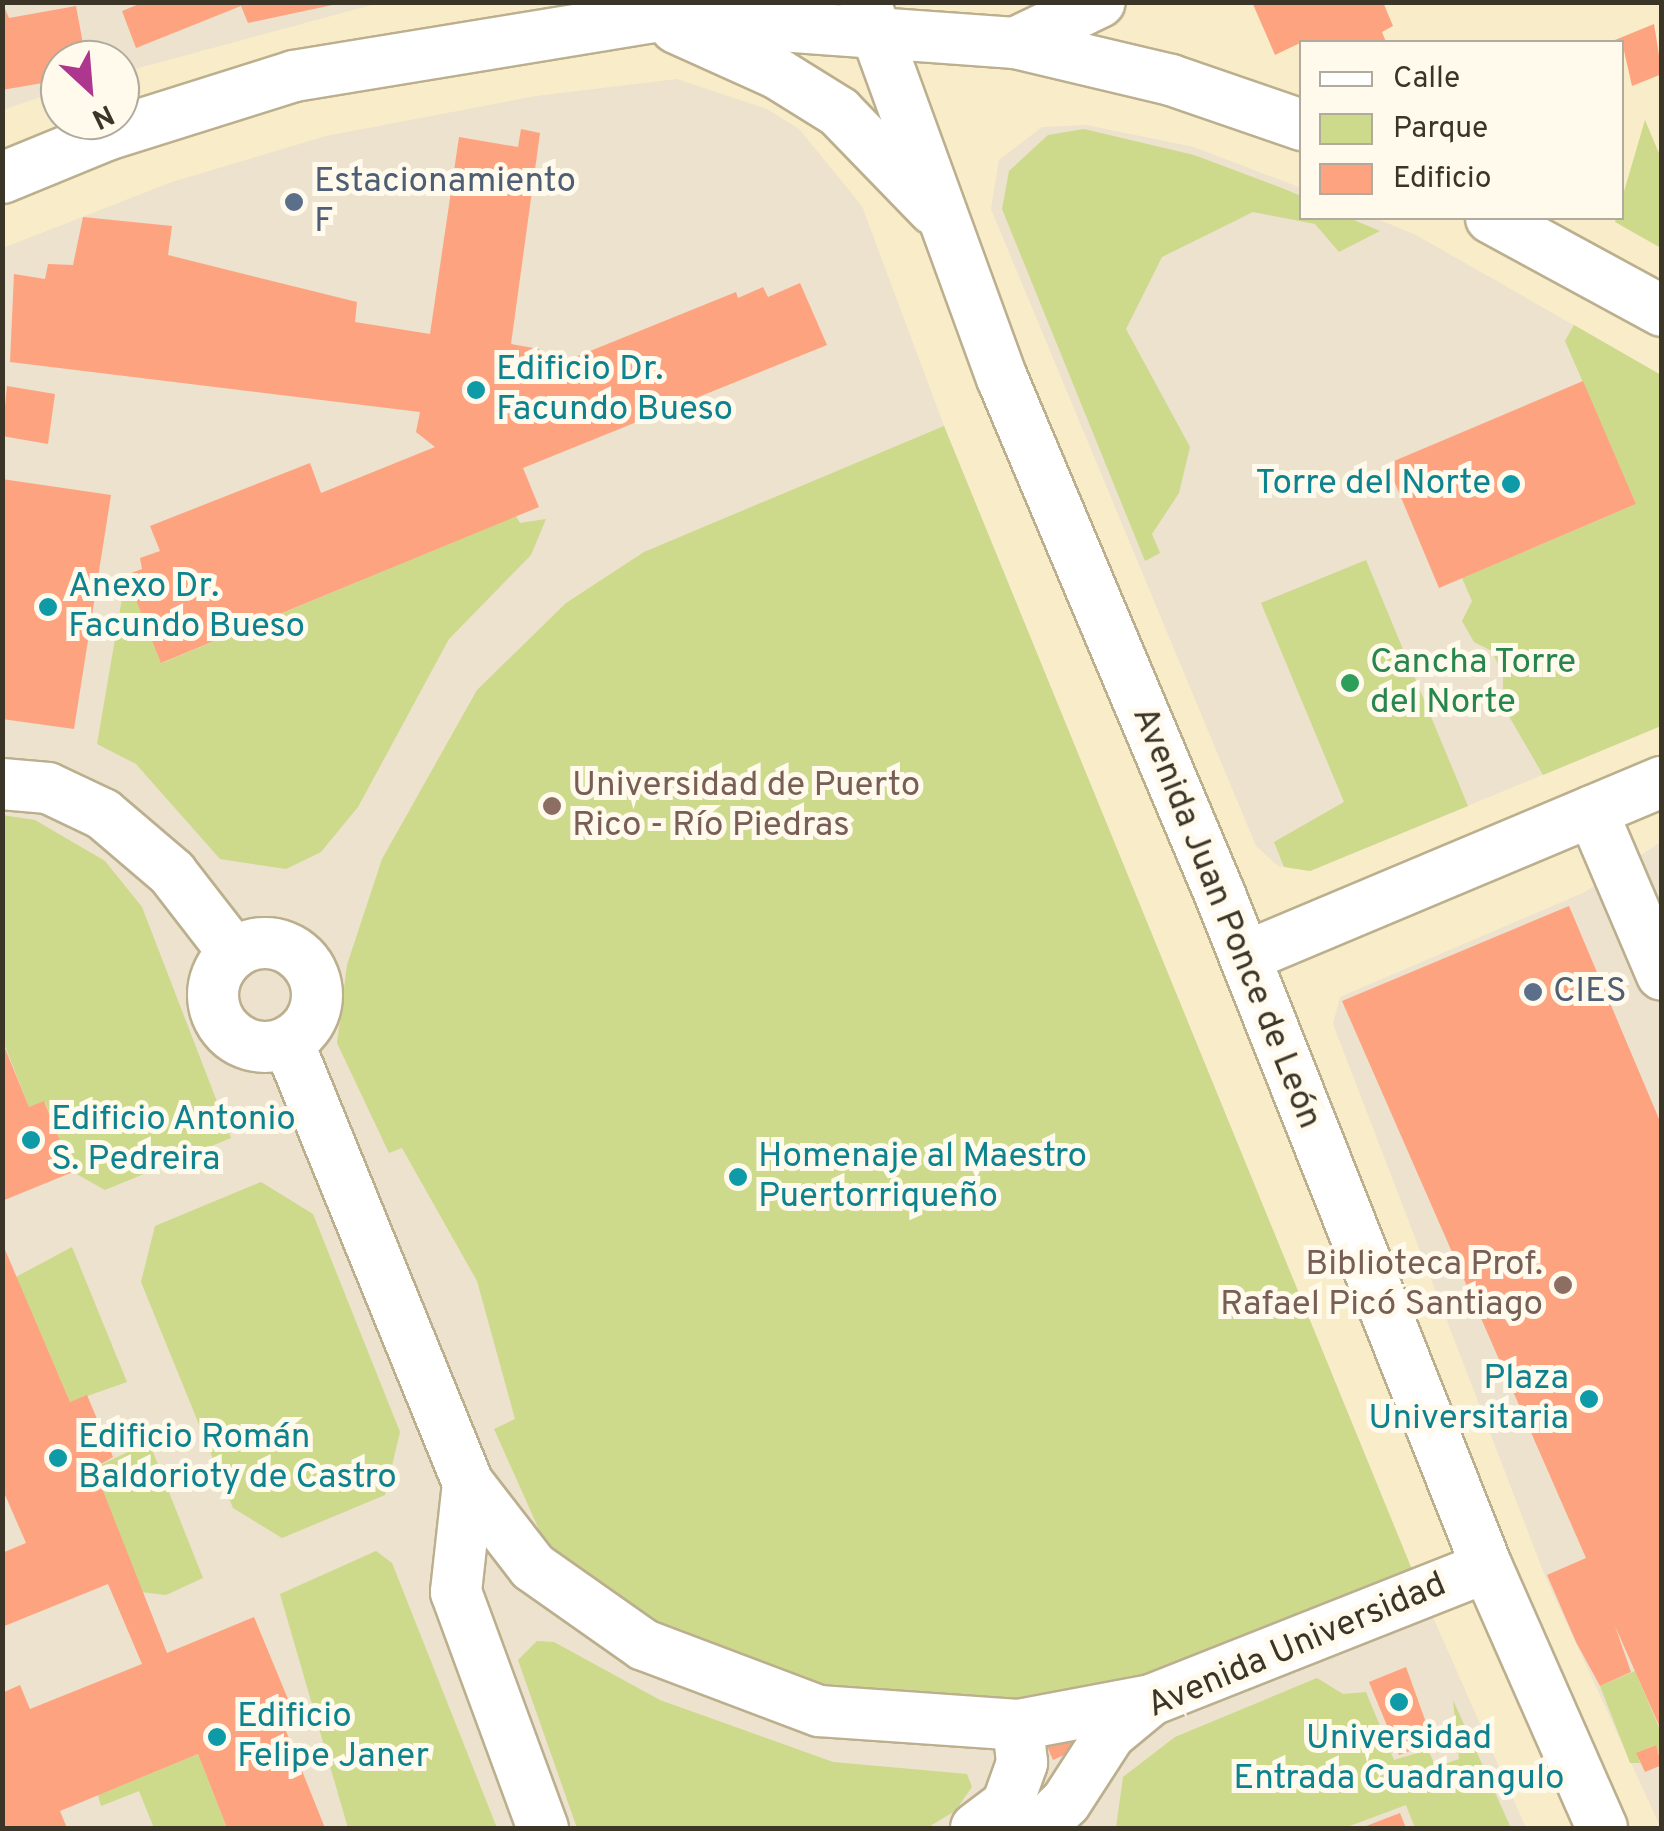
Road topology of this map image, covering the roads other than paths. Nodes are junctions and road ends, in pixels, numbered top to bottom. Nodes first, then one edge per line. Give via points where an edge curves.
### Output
1 (1100, 2) edge
2 (647, 10) edge
3 (867, 15) edge
4 (1015, 43) junction
5 (1299, 124) edge
6 (2, 178) edge
7 (942, 218) junction
8 (1495, 220) edge
9 (1662, 311) edge
10 (1662, 782) edge
11 (2, 784) edge
12 (1592, 811) junction
13 (234, 952) junction
14 (1245, 957) junction
15 (1662, 975) edge
16 (288, 1042) junction
17 (468, 1482) junction
18 (1487, 1567) junction
19 (1151, 1700) junction
20 (1018, 1724) junction
21 (543, 1828) edge
22 (976, 1828) edge
23 (1040, 1828) edge
24 (1602, 1828) edge

1 - 4 street
2 - 3 street
2 - 6 street via 294,76 107,135
2 - 7 street via 839,112
3 - 4 street
3 - 7 street, Avenida Juan Ponce de León
4 - 5 street via 1171,80
7 - 14 street, Avenida Juan Ponce de León via 1066,534
8 - 9 street
10 - 12 street
11 - 13 street via 48,788 103,814 172,872
12 - 14 street
12 - 15 street
13 - 16 street via 212,988 222,1027 257,1048
13 - 16 street via 272,944 308,964 318,1003 310,1022
14 - 18 street, Avenida Juan Ponce de León
16 - 17 street
17 - 20 street via 533,1568 644,1645 819,1711
17 - 21 street via 456,1592
18 - 19 street, Avenida Universidad
18 - 24 street, Avenida Juan Ponce de León
19 - 20 street
19 - 23 street, Avenida Universidad via 1110,1734 1066,1802
20 - 22 street via 1022,1764 1007,1804

